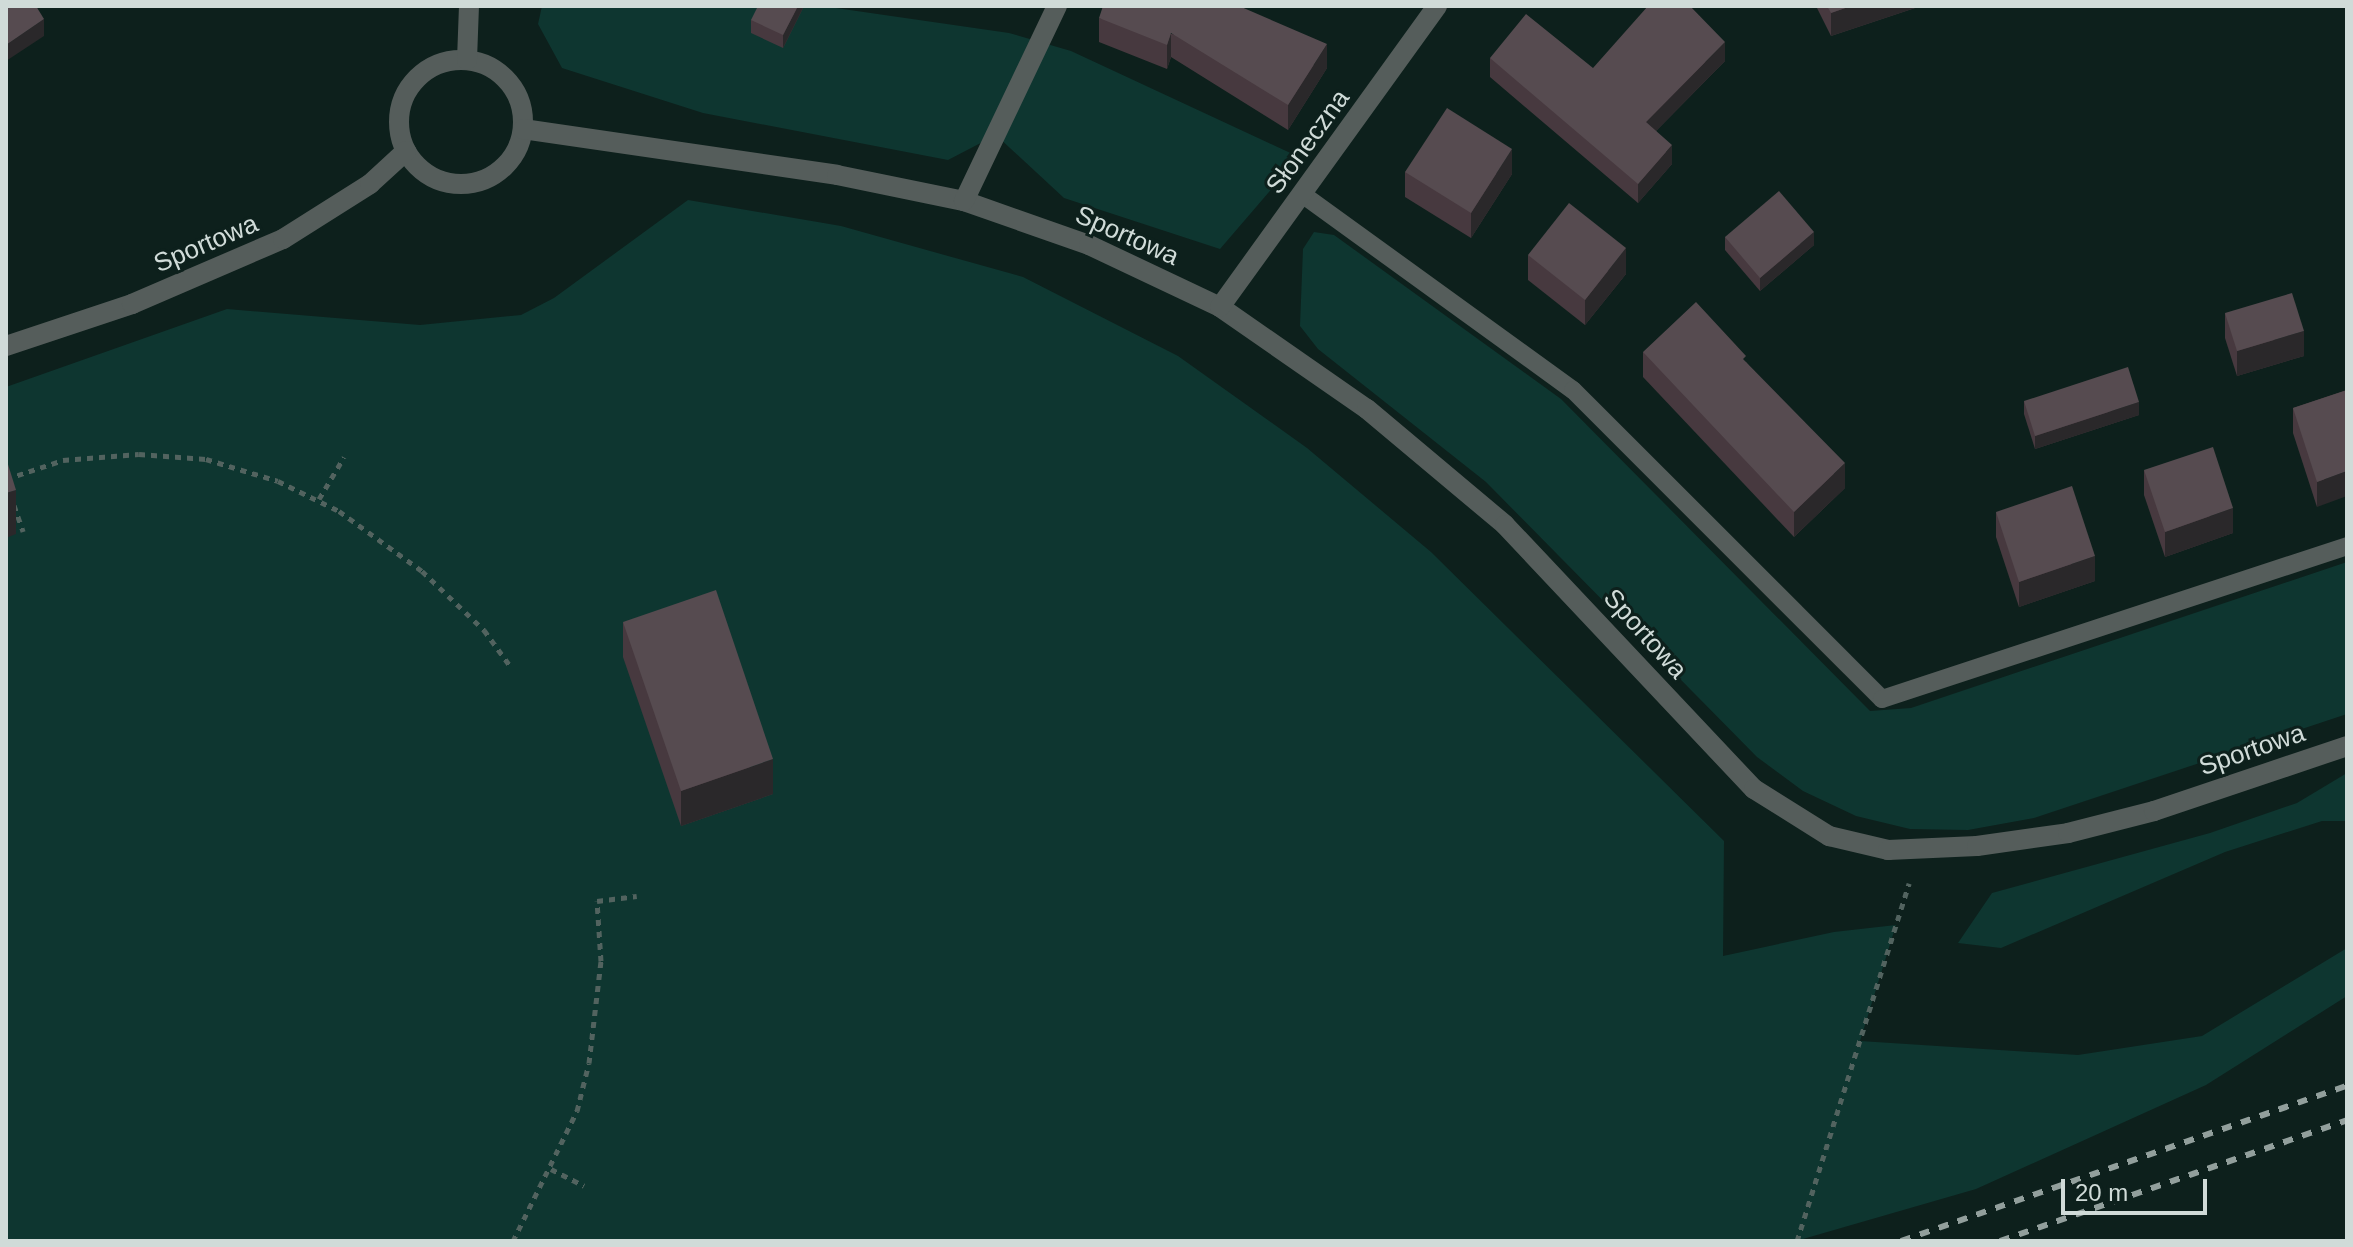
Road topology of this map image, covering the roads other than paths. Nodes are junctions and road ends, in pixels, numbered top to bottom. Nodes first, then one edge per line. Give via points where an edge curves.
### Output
1 (469, 6) edge
2 (1057, 6) edge
3 (1437, 6) edge
4 (467, 60) junction
5 (523, 129) junction
6 (406, 151) junction
7 (1302, 194) junction
8 (964, 201) junction
9 (1220, 307) junction
10 (6, 346) edge
11 (2347, 546) edge
12 (2347, 746) edge

1 - 4 street
2 - 8 street
3 - 7 street, Słoneczna
4 - 5 street via 486,65 515,91
4 - 6 street via 434,65 409,87 399,119
5 - 6 street via 507,165 473,184 435,179
5 - 8 street, Sportowa via 837,175
6 - 10 street, Sportowa via 370,184 283,239 132,304
7 - 9 street, Słoneczna
7 - 11 lane via 1573,390 1882,699
8 - 9 street, Sportowa via 1089,245
9 - 12 street, Sportowa via 1367,409 1505,525 1623,644 1754,789 1829,836 1888,850 2068,833 2154,811

